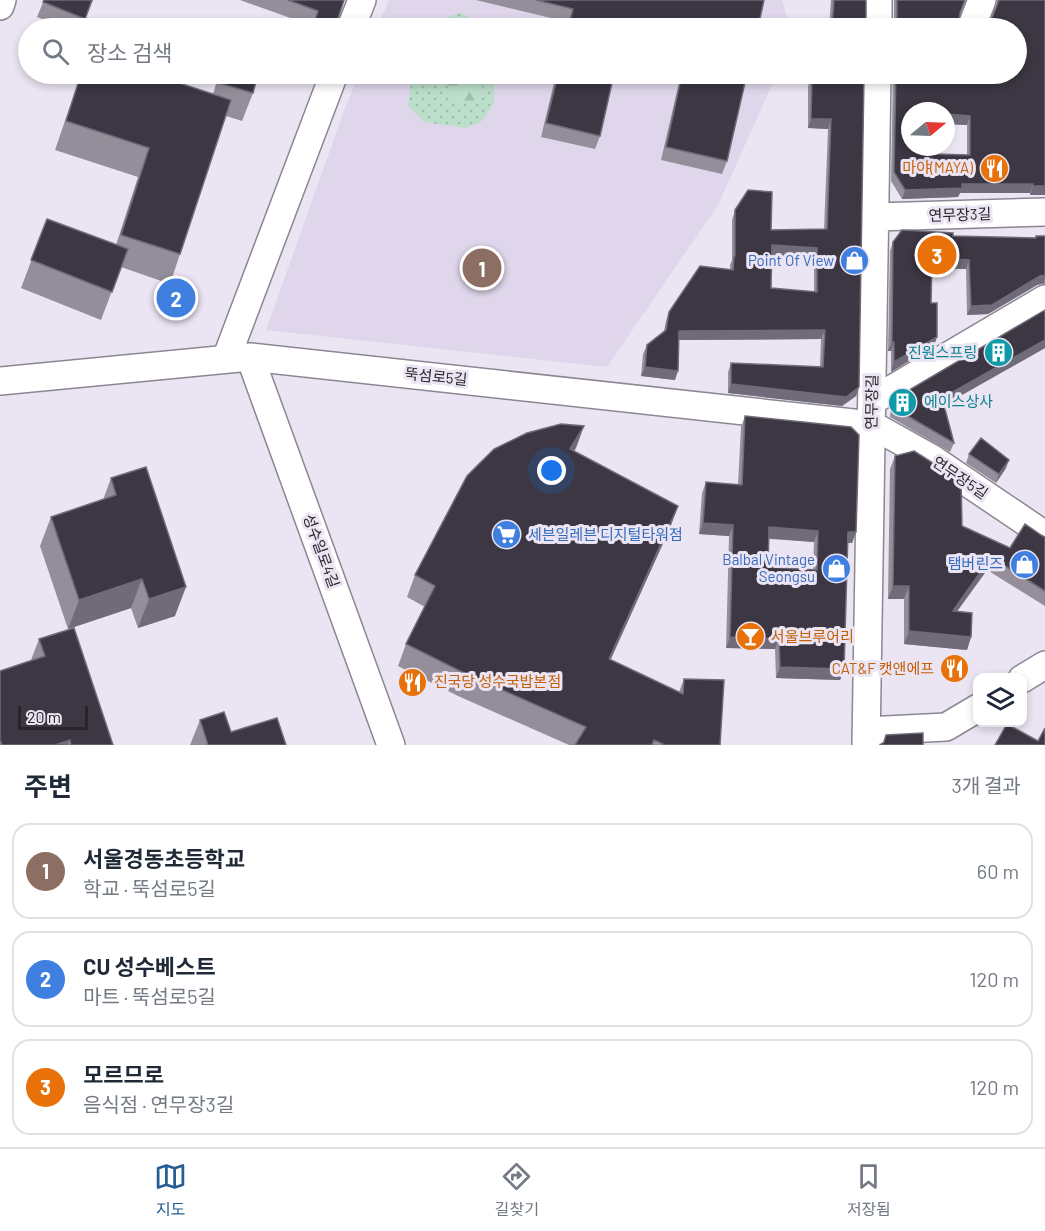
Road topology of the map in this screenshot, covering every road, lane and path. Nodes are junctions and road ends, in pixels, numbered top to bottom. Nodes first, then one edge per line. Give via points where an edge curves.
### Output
1 (2, 0) edge
2 (362, 0) edge
3 (878, 0) edge
4 (982, 0) edge
5 (0, 6) edge
6 (355, 18) edge
7 (878, 18) edge
8 (975, 18) edge
9 (331, 84) edge
10 (877, 84) edge
11 (1045, 212) edge
12 (875, 217) junction
13 (1045, 299) edge
14 (238, 358) junction
15 (0, 381) edge
16 (872, 413) junction
17 (1045, 536) edge
18 (1045, 665) edge
19 (1027, 676) edge
20 (973, 711) edge
21 (866, 738) edge
22 (391, 745) edge

1 - 5 street
2 - 6 street
3 - 7 street
4 - 8 street
9 - 14 street
10 - 12 street, 연무장길
11 - 12 street, 연무장3길
12 - 16 street, 연무장길
13 - 16 street
14 - 15 street, 뚝섬로5길
14 - 16 street, 뚝섬로5길
14 - 22 street, 성수일로4길
16 - 17 street, 연무장5길
16 - 21 street, 연무장길
18 - 19 street
20 - 21 street, 연무장길 via 946,727

